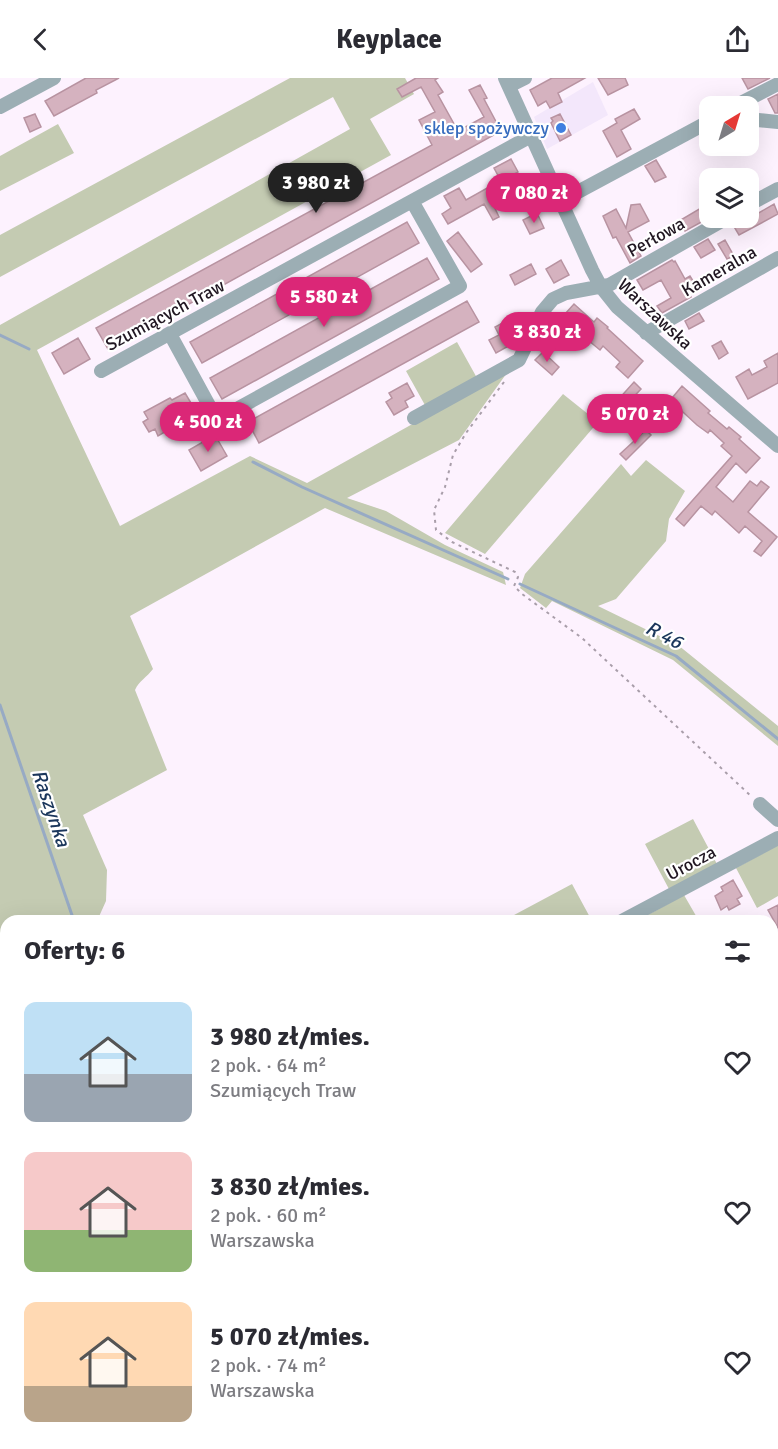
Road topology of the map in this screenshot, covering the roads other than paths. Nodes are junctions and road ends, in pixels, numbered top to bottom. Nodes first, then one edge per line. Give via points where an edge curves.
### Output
1 (54, 78) edge
2 (525, 78) edge
3 (507, 82) edge
4 (778, 84) edge
5 (755, 96) edge
6 (0, 107) edge
7 (759, 120) edge
8 (778, 122) edge
9 (699, 126) edge
10 (531, 136) junction
11 (778, 189) edge
12 (759, 200) edge
13 (412, 201) junction
14 (561, 201) junction
15 (709, 228) edge
16 (778, 258) edge
17 (601, 287) junction
18 (646, 333) junction
19 (170, 334) junction
20 (101, 371) dead end
21 (414, 418) dead end
22 (778, 446) edge
23 (760, 804) road end
24 (778, 820) edge
25 (778, 838) edge
26 (633, 915) edge

1 - 6 street
2 - 3 street
3 - 10 street, Warszawska
4 - 5 street
7 - 8 street
9 - 14 street
10 - 13 street, Szumiących Traw
10 - 14 street, Warszawska
11 - 12 street
13 - 19 street, Szumiących Traw
13 - 19 street via 460,286 217,420
14 - 17 street, Warszawska
15 - 17 street, Perłowa
16 - 18 street, Kameralna
17 - 18 street, Warszawska
17 - 21 street, Perłowa via 553,299 542,312 519,360
18 - 22 street, Warszawska
19 - 20 street, Szumiących Traw
23 - 24 street
25 - 26 street, Urocza

